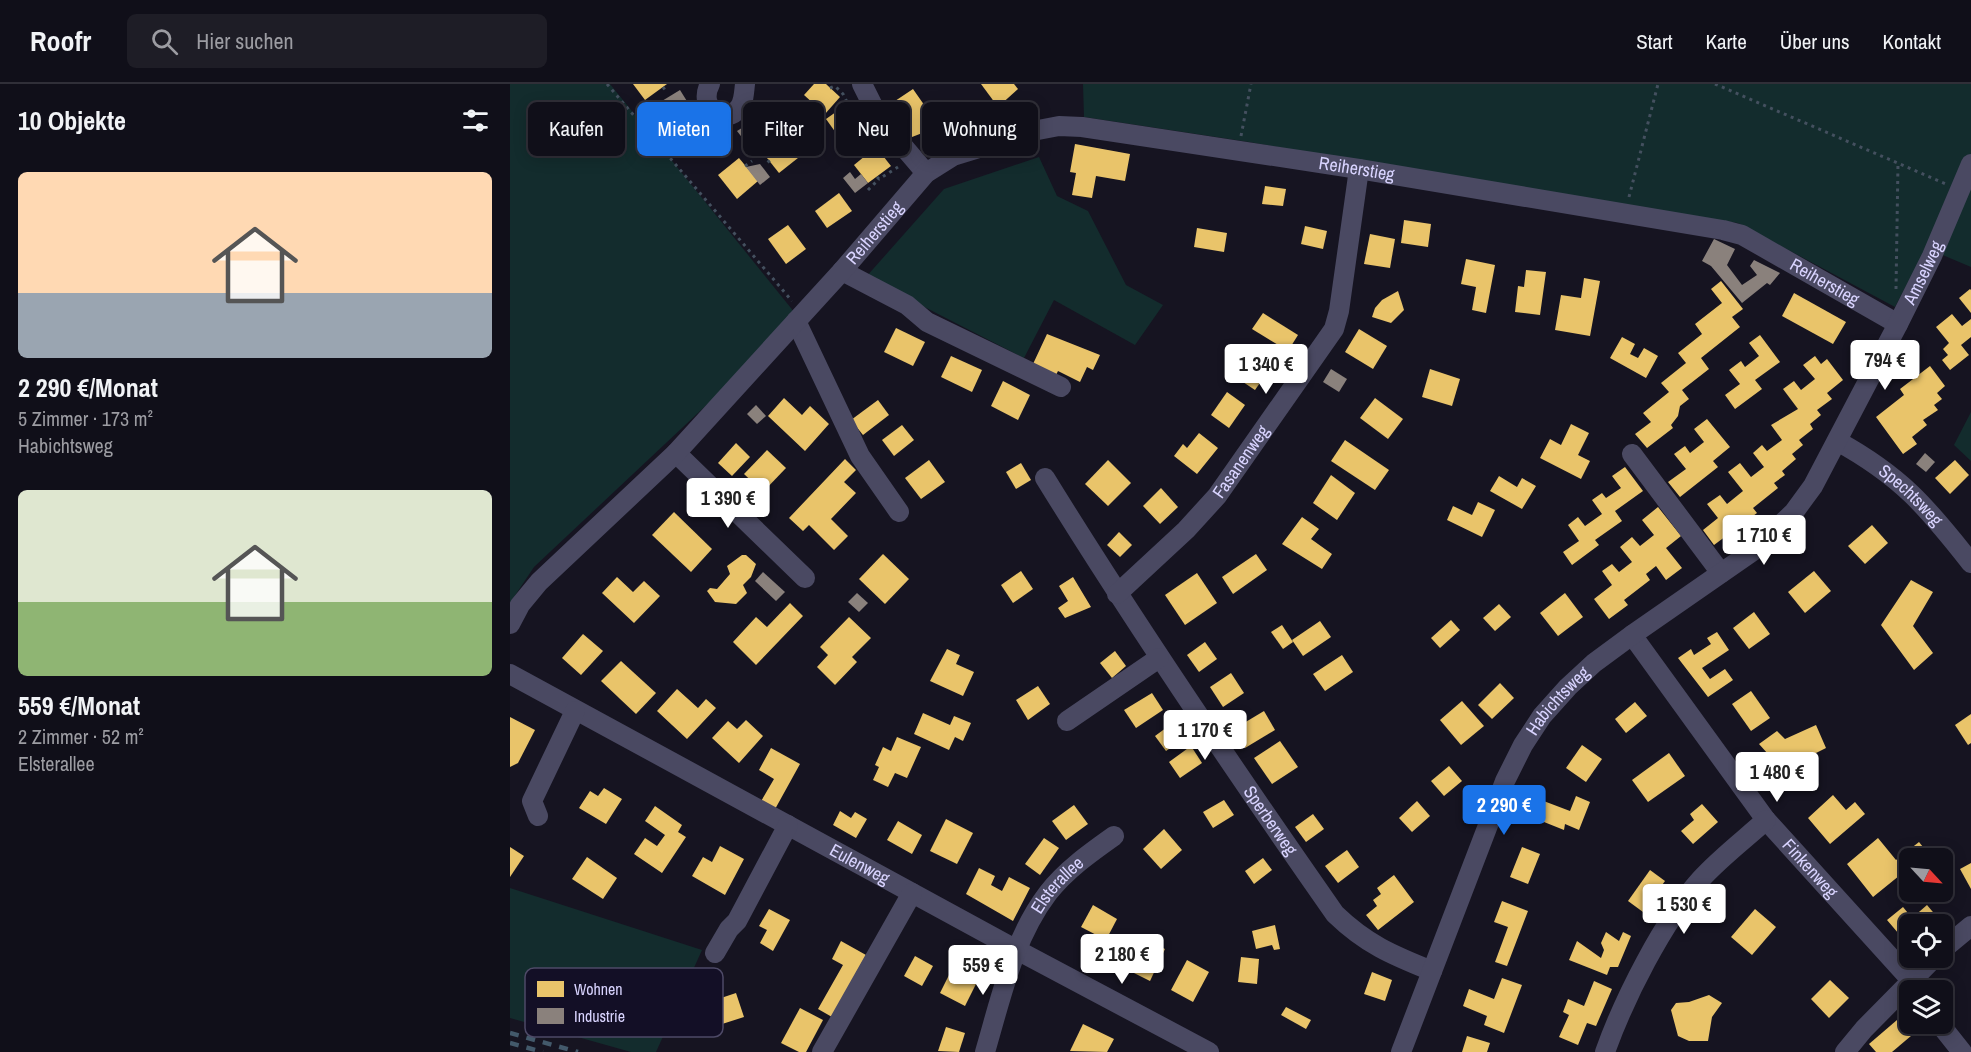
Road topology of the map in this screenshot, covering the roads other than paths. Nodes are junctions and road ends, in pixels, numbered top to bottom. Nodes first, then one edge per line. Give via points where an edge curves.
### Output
1 (710, 84) edge
2 (745, 84) edge
3 (862, 84) edge
4 (1971, 164) edge
5 (1359, 169) junction
6 (926, 173) junction
7 (842, 272) junction
8 (799, 317) junction
9 (1898, 324) junction
10 (1061, 387) dead end
11 (1837, 441) junction
12 (676, 453) junction
13 (1632, 454) dead end
14 (1045, 478) dead end
15 (899, 512) dead end
16 (1971, 563) edge
17 (1721, 573) junction
18 (805, 578) dead end
19 (1117, 594) junction
20 (510, 624) edge
21 (1632, 635) junction
22 (1159, 658) junction
23 (510, 674) edge
24 (575, 711) junction
25 (1067, 721) dead end
26 (538, 816) dead end
27 (1766, 820) junction
28 (788, 825) junction
29 (1114, 836) dead end
30 (912, 893) junction
31 (1971, 926) edge
32 (1953, 941) edge
33 (1017, 950) junction
34 (715, 953) dead end
35 (1925, 968) edge
36 (1432, 971) junction
37 (1906, 980) edge
38 (1914, 980) edge
39 (1899, 996) edge
40 (1948, 1034) edge
41 (822, 1052) edge
42 (985, 1052) edge
43 (1209, 1052) edge
44 (1401, 1052) edge
45 (1605, 1052) edge
46 (1845, 1052) edge
47 (1962, 1052) edge

1 - 2 street via 705,93 709,107 722,115 739,108
3 - 6 street via 879,118
4 - 9 street, Amselweg
5 - 6 street, Reiherstieg via 1059,126 953,156
5 - 9 street, Reiherstieg via 1742,235
5 - 19 street, Fasanenweg via 1334,329 1217,496
6 - 7 street, Reiherstieg
7 - 8 street, Reiherstieg
7 - 10 street, Reiherstieg via 906,305 927,322
8 - 12 street, Reiherstieg
8 - 15 street via 860,456
9 - 11 street, Amselweg
11 - 16 street, Spechtsweg via 1874,461 1898,480 1929,510
11 - 17 street, Habichtsweg via 1794,512 1753,551
12 - 18 street
12 - 20 street, Reiherstieg via 539,582
13 - 17 street
14 - 19 street, Sperberweg
17 - 21 street, Habichtsweg
19 - 22 street, Sperberweg
21 - 27 street, Finkenweg
21 - 36 street, Habichtsweg via 1568,687 1523,745 1505,781
22 - 25 street
22 - 36 street, Sperberweg via 1335,914 1358,936 1384,952
23 - 24 street, Eulenweg
24 - 26 street via 532,801
24 - 28 street, Eulenweg
27 - 37 street, Finkenweg
27 - 45 street via 1700,879 1636,981
28 - 30 street, Eulenweg
28 - 34 street via 737,921
29 - 33 street, Elsterallee via 1079,861 1049,892 1031,918
30 - 33 street, Eulenweg
30 - 41 street
31 - 32 street
33 - 42 street, Elsterallee
33 - 43 street, Eulenweg
35 - 38 street
36 - 44 street, Habichtsweg
39 - 46 street
40 - 47 street

